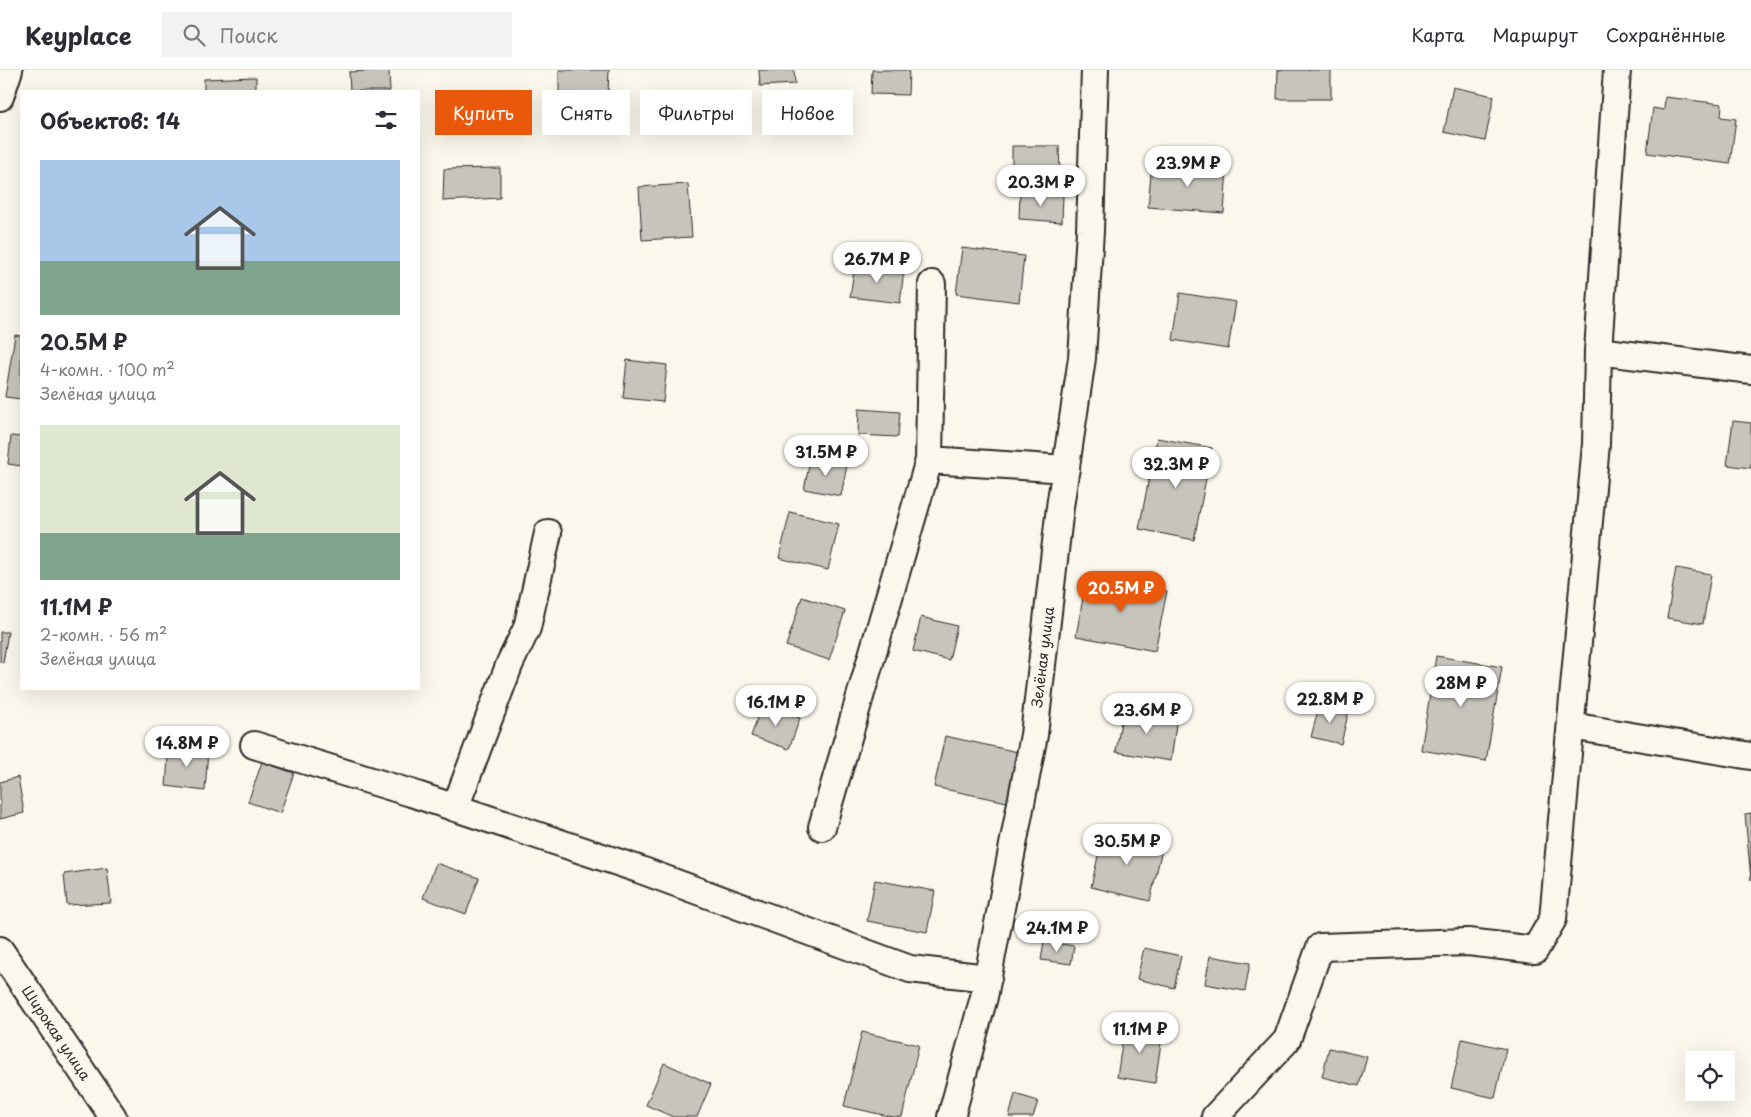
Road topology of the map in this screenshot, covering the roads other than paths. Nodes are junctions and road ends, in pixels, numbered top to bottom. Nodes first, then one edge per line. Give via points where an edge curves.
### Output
1 (9, 70) edge
2 (1095, 70) edge
3 (1617, 70) edge
4 (0, 97) edge
5 (932, 284) dead end
6 (1598, 351) junction
7 (1751, 370) edge
8 (929, 460) junction
9 (1066, 469) junction
10 (548, 533) dead end
11 (1571, 726) junction
12 (254, 745) dead end
13 (1751, 756) edge
14 (455, 808) junction
15 (822, 826) dead end
16 (0, 950) edge
17 (988, 978) junction
18 (113, 1117) edge
19 (951, 1117) edge
20 (1215, 1117) edge

1 - 4 street
2 - 9 street, Зелёная улица via 1090,231 1082,348
3 - 6 street
5 - 8 street
6 - 7 street
6 - 11 street via 1596,444
8 - 9 street
8 - 15 street
9 - 17 street, Зелёная улица via 1034,735
10 - 14 street via 527,628 510,663
11 - 13 street
11 - 20 street via 1553,919 1535,950 1468,942 1320,947 1287,1040
12 - 14 street
14 - 17 street via 638,869 910,969
16 - 18 street, Широкая улица
17 - 19 street, Зелёная улица

